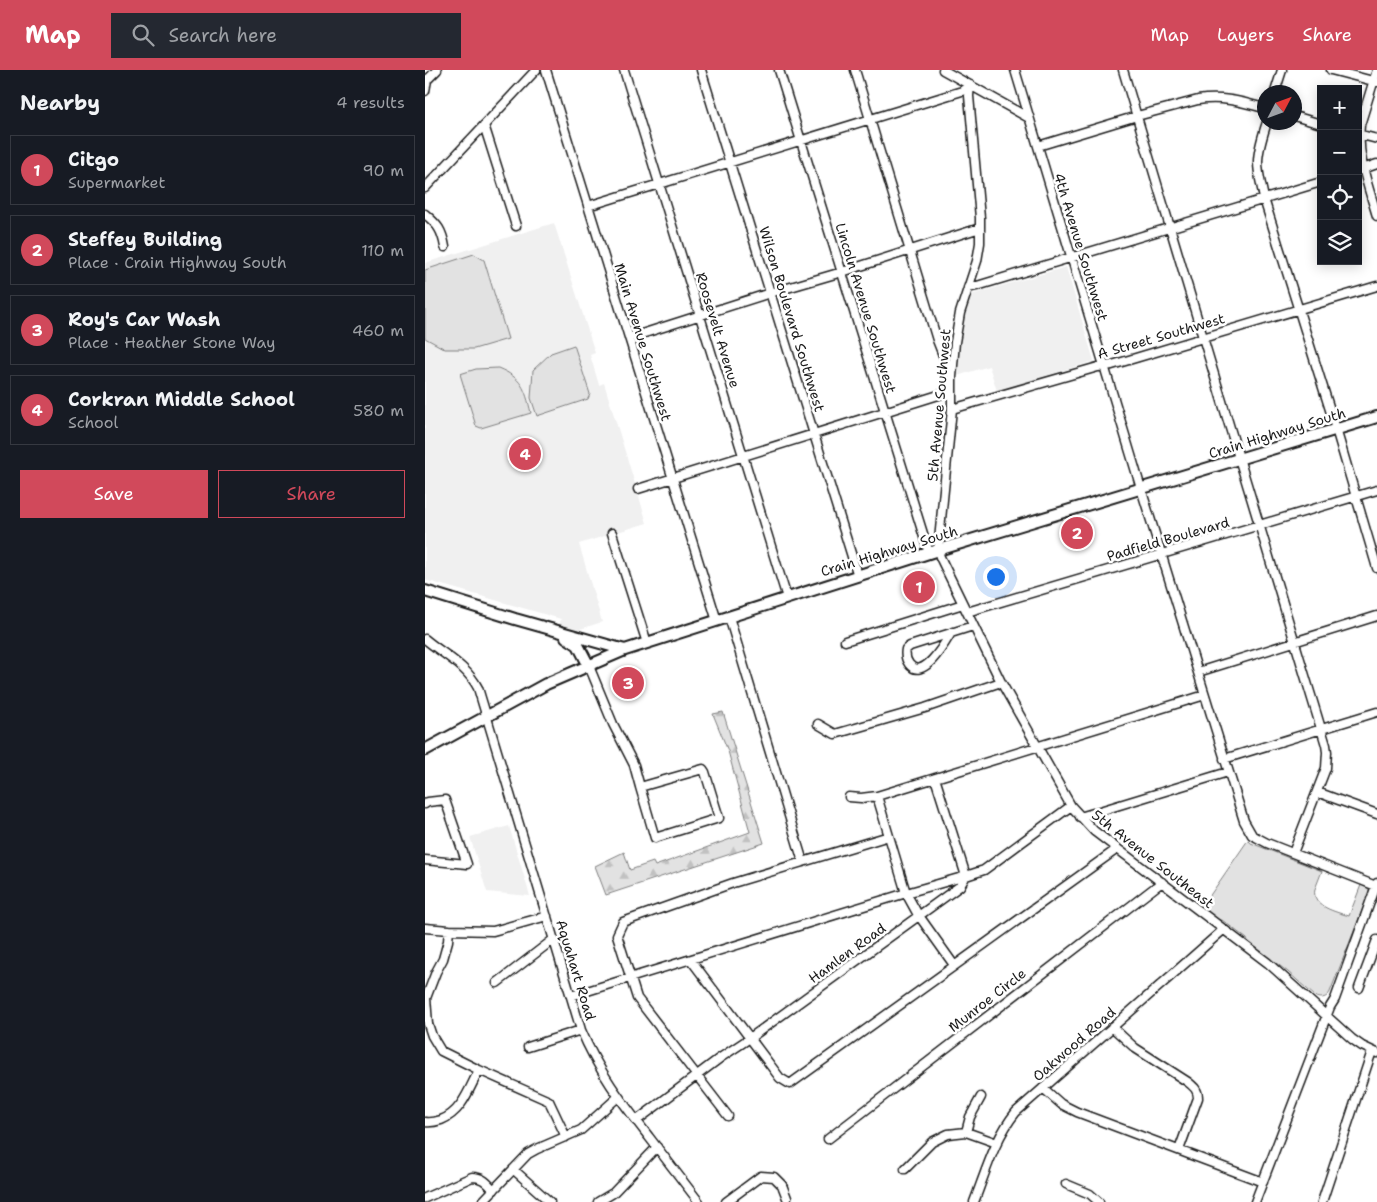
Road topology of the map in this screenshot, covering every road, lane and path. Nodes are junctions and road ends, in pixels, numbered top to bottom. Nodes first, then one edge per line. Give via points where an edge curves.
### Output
1 (437, 70) edge
2 (535, 70) edge
3 (546, 70) edge
4 (624, 70) edge
5 (701, 70) edge
6 (779, 70) edge
7 (855, 70) edge
8 (943, 70) edge
9 (1015, 70) edge
10 (1123, 70) edge
11 (1282, 70) edge
12 (1331, 70) edge
13 (1377, 70) edge
14 (1375, 82) edge
15 (970, 85) junction
16 (1277, 85) edge
17 (425, 91) edge
18 (1257, 106) edge
19 (1137, 116) junction
20 (1029, 118) junction
21 (1302, 118) edge
22 (871, 119) junction
23 (1317, 123) edge
24 (485, 125) junction
25 (1265, 130) edge
26 (1360, 130) edge
27 (1362, 135) edge
28 (1377, 139) edge
29 (801, 140) junction
30 (1038, 146) junction
31 (730, 162) junction
32 (1377, 164) edge
33 (1362, 169) edge
34 (1362, 172) edge
35 (1317, 183) edge
36 (658, 185) junction
37 (425, 188) edge
38 (1264, 199) junction
39 (588, 206) junction
40 (425, 214) edge
41 (1377, 216) edge
42 (515, 226) dead end
43 (980, 228) junction
44 (1170, 228) junction
45 (445, 246) dead end
46 (911, 250) junction
47 (1072, 257) junction
48 (842, 272) junction
49 (1377, 286) edge
50 (968, 288) junction
51 (770, 293) junction
52 (1299, 309) junction
53 (700, 316) junction
54 (629, 338) junction
55 (1203, 338) junction
56 (1104, 366) junction
57 (952, 377) junction
58 (951, 393) junction
59 (952, 409) junction
60 (884, 411) junction
61 (1377, 417) edge
62 (1336, 429) junction
63 (814, 433) junction
64 (743, 455) junction
65 (1239, 458) junction
66 (672, 478) junction
67 (1141, 488) junction
68 (638, 489) dead end
69 (1377, 490) edge
70 (1356, 497) junction
71 (1259, 526) junction
72 (612, 533) dead end
73 (934, 551) junction
74 (1162, 555) junction
75 (1377, 568) edge
76 (858, 576) junction
77 (425, 591) edge
78 (787, 598) junction
79 (965, 608) junction
80 (729, 616) junction
81 (1377, 616) edge
82 (717, 620) junction
83 (973, 626) junction
84 (552, 630) junction
85 (951, 633) junction
86 (425, 639) edge
87 (845, 641) dead end
88 (1294, 642) junction
89 (647, 643) junction
90 (625, 650) junction
91 (589, 666) junction
92 (1197, 672) junction
93 (1001, 682) junction
94 (1205, 695) junction
95 (1377, 712) edge
96 (487, 716) junction
97 (818, 724) dead end
98 (1321, 729) junction
99 (1037, 746) junction
100 (425, 750) edge
101 (1224, 759) junction
102 (1228, 772) junction
103 (935, 778) junction
104 (640, 787) junction
105 (1317, 792) junction
106 (877, 796) junction
107 (849, 797) dead end
108 (425, 804) edge
109 (1071, 806) junction
110 (1377, 814) edge
111 (1080, 818) junction
112 (889, 836) junction
113 (1117, 849) junction
114 (1293, 853) junction
115 (425, 860) edge
116 (803, 862) junction
117 (966, 876) junction
118 (1162, 882) junction
119 (1376, 885) edge
120 (906, 893) junction
121 (547, 916) junction
122 (919, 916) junction
123 (425, 928) edge
124 (449, 930) junction
125 (1223, 930) junction
126 (554, 939) junction
127 (1377, 940) edge
128 (691, 960) junction
129 (955, 966) junction
130 (630, 978) junction
131 (497, 983) dead end
132 (1359, 988) dead end
133 (571, 996) junction
134 (1326, 1016) junction
135 (1112, 1027) junction
136 (581, 1030) junction
137 (749, 1038) junction
138 (528, 1047) dead end
139 (1374, 1052) edge
140 (479, 1070) junction
141 (696, 1076) junction
142 (1043, 1088) junction
143 (619, 1097) junction
144 (981, 1097) dead end
145 (728, 1116) dead end
146 (636, 1121) junction
147 (425, 1122) edge
148 (966, 1132) junction
149 (566, 1136) junction
150 (828, 1139) dead end
151 (997, 1143) junction
152 (657, 1147) junction
153 (1179, 1150) junction
154 (905, 1169) dead end
155 (514, 1170) junction
156 (1263, 1182) junction
157 (1066, 1184) dead end
158 (493, 1190) junction
159 (425, 1198) edge
160 (787, 1198) dead end
161 (482, 1202) edge
162 (550, 1202) edge
163 (598, 1202) edge
164 (699, 1202) edge
165 (726, 1202) edge
166 (974, 1202) edge
167 (1099, 1202) edge
168 (1255, 1202) edge
169 (1322, 1202) edge

1 - 17 street via 427,80
2 - 24 street
3 - 39 street, Main Avenue Southwest
4 - 36 street, Roosevelt Avenue
5 - 31 street, Wilson Boulevard Southwest
6 - 29 street, Lincoln Avenue Southwest
7 - 22 street
8 - 15 street
9 - 20 street, 4th Avenue Southwest
10 - 19 street
11 - 16 street
12 - 14 street
13 - 14 street
14 - 26 street
15 - 20 street
15 - 22 street via 961,91
15 - 43 street, 5th Avenue Southwest
18 - 19 street via 1209,98
19 - 30 street
19 - 44 street
20 - 30 street, 4th Avenue Southwest
21 - 23 street
22 - 29 street
22 - 46 street
24 - 37 street
24 - 42 street
25 - 38 street via 1258,162
27 - 28 street
29 - 31 street
29 - 48 street, Lincoln Avenue Southwest
30 - 47 street, 4th Avenue Southwest
31 - 36 street
31 - 51 street, Wilson Boulevard Southwest
32 - 33 street
34 - 41 street
35 - 38 street
36 - 39 street
36 - 53 street, Roosevelt Avenue
38 - 44 street
38 - 52 street
39 - 54 street, Main Avenue Southwest
40 - 45 street via 438,225
43 - 46 street
43 - 50 street, 5th Avenue Southwest via 978,255
44 - 47 street
44 - 55 street
46 - 48 street
46 - 57 street via 937,340
47 - 50 street
47 - 56 street, 4th Avenue Southwest
48 - 51 street
48 - 60 street, Lincoln Avenue Southwest
49 - 52 street, A Street Southwest
50 - 57 street, 5th Avenue Southwest via 956,332
51 - 53 street
51 - 63 street, Wilson Boulevard Southwest
52 - 55 street, A Street Southwest
52 - 62 street
53 - 54 street
53 - 64 street, Roosevelt Avenue
54 - 66 street, Main Avenue Southwest
55 - 56 street, A Street Southwest
55 - 65 street
56 - 59 street, A Street Southwest
56 - 67 street, 4th Avenue Southwest
57 - 58 street, 5th Avenue Southwest
58 - 59 street, 5th Avenue Southwest
58 - 60 street
59 - 73 street, 5th Avenue Southwest
60 - 63 street
60 - 73 street, Lincoln Avenue Southwest
61 - 62 main road, Crain Highway South
62 - 65 main road, Crain Highway South
62 - 70 street
63 - 64 street
63 - 76 street, Wilson Boulevard Southwest
64 - 66 street
64 - 78 street, Roosevelt Avenue
65 - 67 main road, Crain Highway South
65 - 71 street
66 - 68 street
66 - 82 street, Main Avenue Southwest
67 - 73 main road, Crain Highway South
67 - 74 street, 4th Avenue Southwest
69 - 70 street, Padfield Boulevard
70 - 71 street, Padfield Boulevard
70 - 75 street
71 - 74 street, Padfield Boulevard
71 - 88 street
72 - 89 street
73 - 76 main road, Crain Highway South
73 - 79 street, 5th Avenue Southeast via 940,556
74 - 79 street, Padfield Boulevard
74 - 92 street, 4th Avenue Southwest
76 - 78 main road, Crain Highway South
77 - 84 main road
78 - 80 main road, Crain Highway South
79 - 83 street, 5th Avenue Southeast
79 - 87 street, Padfield Boulevard
80 - 82 main road, Crain Highway South
80 - 116 street
81 - 88 street
82 - 89 main road, Crain Highway South
83 - 85 street
83 - 93 street, 5th Avenue Southeast
84 - 90 main road
84 - 91 main road via 578,644
85 - 85 street via 910,646 905,655 909,664 919,670 940,651
86 - 96 street, Aquahart Road via 469,674 478,688
88 - 92 street
88 - 98 street
89 - 90 main road, Crain Highway South
90 - 91 main road, Crain Highway South
91 - 96 main road, Crain Highway South via 546,684
91 - 104 street via 634,765
92 - 94 street, 4th Avenue Southwest
93 - 97 street via 835,734
93 - 99 street, 5th Avenue Southeast
94 - 99 street
94 - 101 street, 4th Avenue Southwest
95 - 98 street
96 - 100 main road, Crain Highway South
96 - 121 street, Aquahart Road
98 - 101 street
98 - 105 street via 1327,761
99 - 103 street
99 - 109 street, 5th Avenue Southeast
101 - 102 street, 4th Avenue Southwest
102 - 111 street
102 - 114 street, 4th Avenue Southwest via 1241,816 1250,832 1273,847
103 - 106 street
103 - 117 street
104 - 104 street via 655,838 719,818 703,769
105 - 110 street
105 - 114 street
106 - 107 street
106 - 112 street
108 - 115 street via 445,800 467,864
109 - 111 street, 5th Avenue Southeast
109 - 117 street, Hamlen Road via 984,870
111 - 113 street, 5th Avenue Southeast
112 - 116 street
112 - 120 street
113 - 118 street, 5th Avenue Southeast
113 - 129 street
114 - 119 street, 4th Avenue Southwest
116 - 130 street via 726,885 623,922 617,935
117 - 120 street
117 - 122 street, Hamlen Road via 960,886
118 - 125 street, 5th Avenue Southeast
118 - 150 street, Munroe Circle
119 - 134 street
120 - 122 street
120 - 128 street
121 - 124 street via 493,930
121 - 126 street, Aquahart Road
122 - 129 street
122 - 137 street, Hamlen Road
123 - 124 street
124 - 140 street via 443,959 426,998 428,1024 441,1051
125 - 134 street, 5th Avenue Southeast via 1274,968
125 - 135 street, Oakwood Road
126 - 131 street
126 - 133 street, Aquahart Road
127 - 132 street
128 - 130 street
128 - 137 street
129 - 137 street via 790,1084 780,1078
130 - 133 street
130 - 141 street via 637,998
133 - 136 street, Aquahart Road
134 - 139 street, 5th Avenue Southeast via 1352,1039
134 - 156 street
135 - 142 street, Oakwood Road
135 - 153 street via 1135,1048 1198,1092
136 - 138 street
136 - 143 street, Aquahart Road via 598,1067
137 - 141 street, Hamlen Road
139 - 169 street
140 - 147 street via 463,1103 449,1117 432,1124
140 - 149 street via 549,1101
141 - 145 street
141 - 146 street, Hamlen Road
142 - 151 street, Oakwood Road via 1016,1112
142 - 153 street via 1061,1104 1077,1112
143 - 146 street, Aquahart Road
143 - 149 street via 581,1130
144 - 148 street via 970,1116
146 - 152 street, Aquahart Road
148 - 151 street
148 - 154 street via 947,1134 932,1142
149 - 155 street via 529,1154
151 - 166 street, Oakwood Road
152 - 163 street via 613,1193
152 - 164 street, Aquahart Road
153 - 156 street
155 - 158 street
155 - 162 street
156 - 168 street
157 - 167 street via 1090,1194
158 - 159 street via 483,1179 472,1177
158 - 161 street
160 - 165 street via 782,1185 774,1178 761,1176

